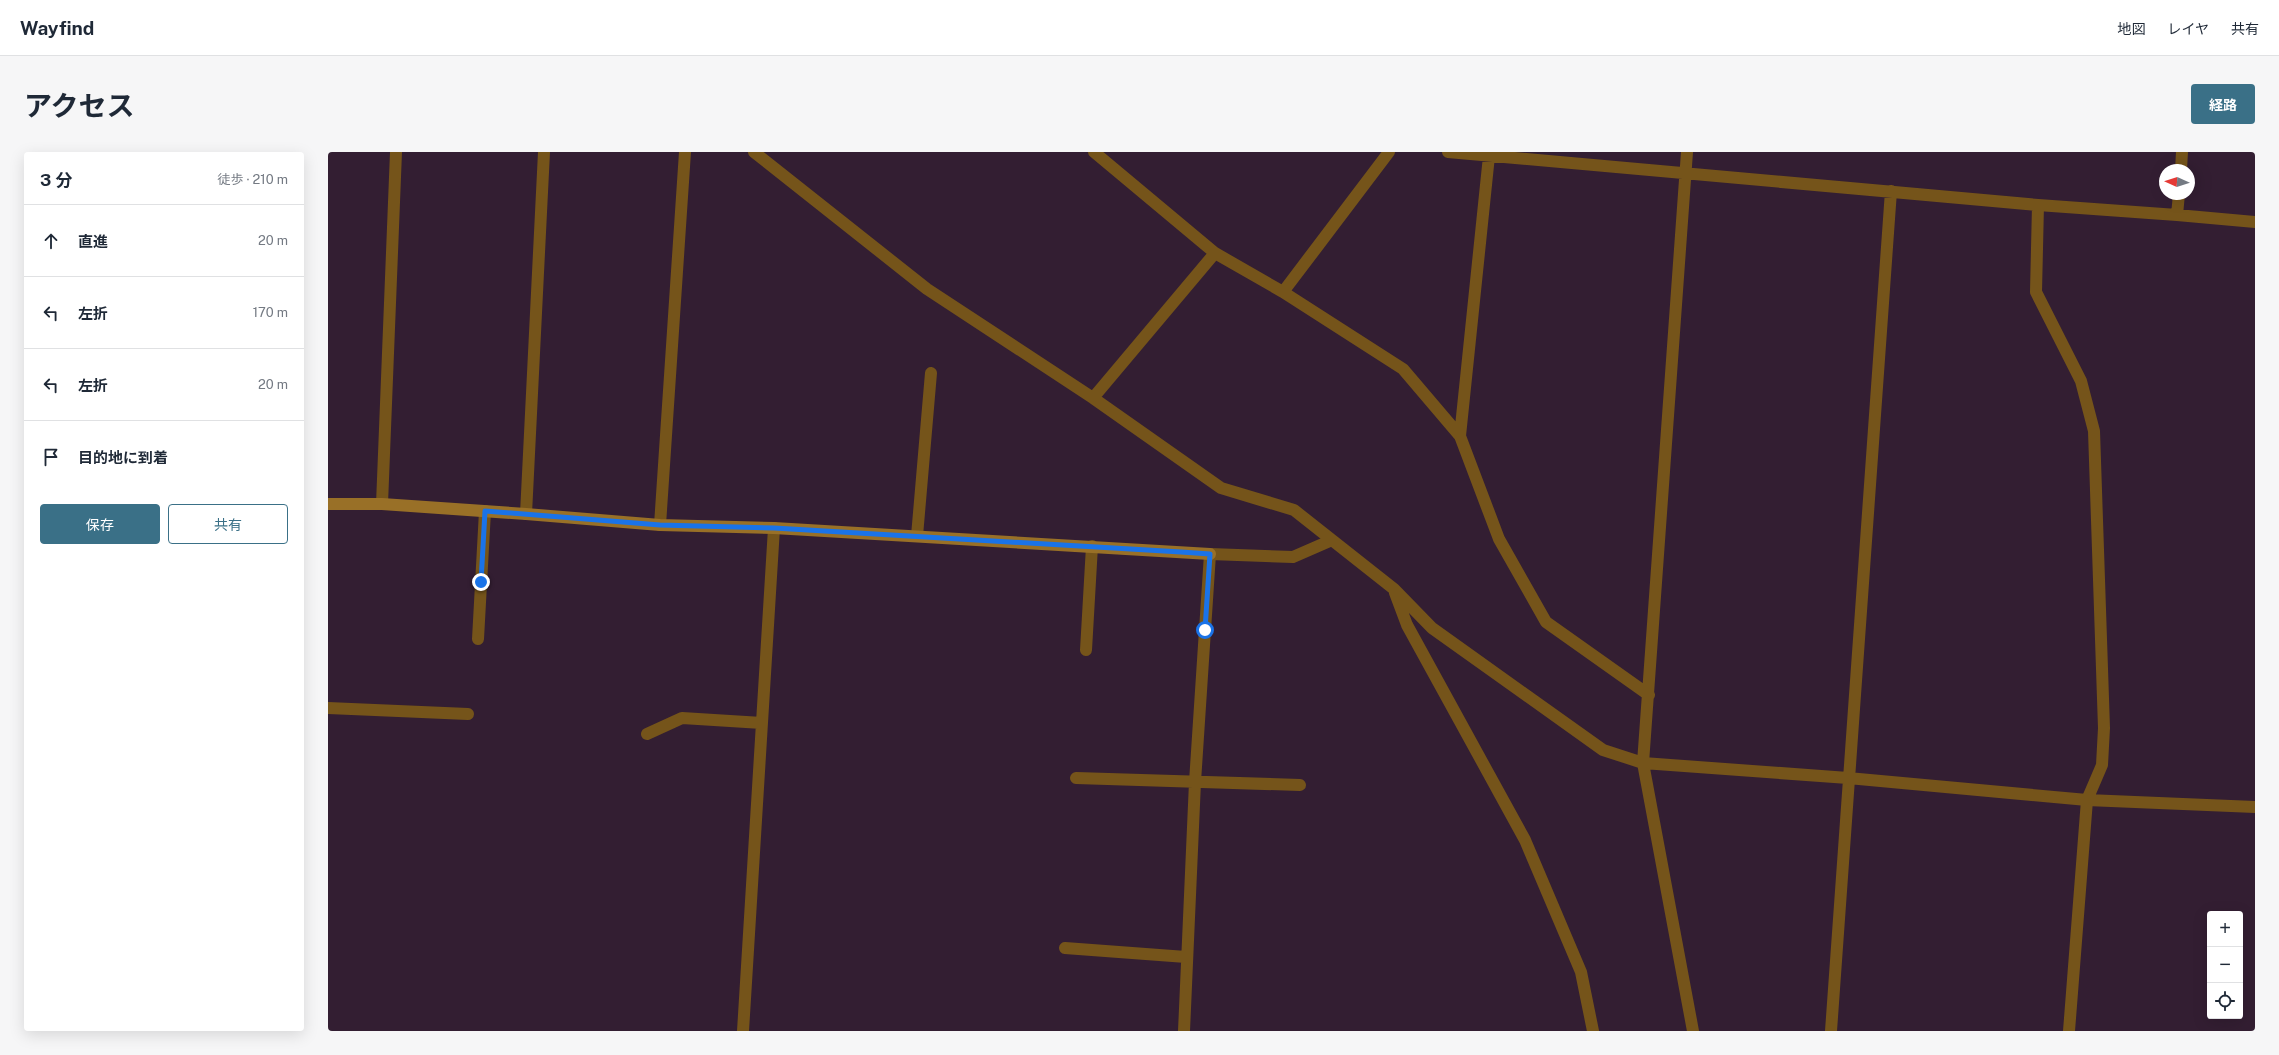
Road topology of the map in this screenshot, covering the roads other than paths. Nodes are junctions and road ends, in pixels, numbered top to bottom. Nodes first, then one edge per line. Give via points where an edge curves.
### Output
1 (396, 152) edge
2 (544, 152) edge
3 (685, 152) edge
4 (754, 152) edge
5 (1094, 152) edge
6 (1389, 152) edge
7 (1448, 152) edge
8 (1687, 152) edge
9 (2182, 152) edge
10 (1489, 156) junction
11 (2181, 164) edge
12 (1685, 174) junction
13 (1891, 191) junction
14 (2178, 200) edge
15 (2038, 206) junction
16 (2177, 215) junction
17 (2255, 222) edge
18 (1215, 253) junction
19 (1283, 292) junction
20 (931, 373) dead end
21 (1093, 398) junction
22 (1460, 436) junction
23 (328, 504) edge
24 (382, 504) junction
25 (485, 511) junction
26 (526, 514) junction
27 (660, 525) junction
28 (774, 528) junction
29 (917, 536) junction
30 (1332, 540) junction
31 (1092, 546) junction
32 (1210, 554) junction
33 (1394, 589) junction
34 (478, 639) dead end
35 (1086, 650) dead end
36 (1649, 695) junction
37 (328, 708) edge
38 (468, 714) dead end
39 (762, 723) junction
40 (647, 734) dead end
41 (1643, 763) junction
42 (1076, 778) dead end
43 (1848, 778) junction
44 (1195, 782) junction
45 (1300, 785) dead end
46 (2087, 800) junction
47 (2255, 807) edge
48 (1065, 948) dead end
49 (1186, 957) junction
50 (743, 1031) edge
51 (1184, 1031) edge
52 (1593, 1031) edge
53 (1693, 1031) edge
54 (1831, 1031) edge
55 (2069, 1031) edge

1 - 24 street
2 - 26 street
3 - 27 street
4 - 21 street via 928,289
5 - 18 street
6 - 19 street
7 - 10 street
8 - 12 street
9 - 11 street
10 - 12 street
10 - 22 street
12 - 13 street
12 - 36 street
13 - 15 street
13 - 43 street
14 - 16 street
15 - 16 street
15 - 46 street via 2036,292 2081,381 2094,431 2104,728 2102,765
16 - 17 street
18 - 19 street
18 - 21 street
19 - 22 street via 1403,369
20 - 29 street
21 - 30 street via 1221,488 1294,510
22 - 36 street via 1499,539 1546,622
23 - 24 street
24 - 25 street
25 - 26 street
25 - 34 street
26 - 27 street
27 - 28 street
28 - 29 street
28 - 39 street
29 - 31 street
30 - 32 street via 1293,557
30 - 33 street
31 - 32 street
31 - 35 street
32 - 44 street
33 - 41 street via 1432,628 1603,750
33 - 52 street via 1407,625 1525,840 1581,972
36 - 41 street
37 - 38 street
39 - 40 street via 682,718
39 - 50 street
41 - 43 street
41 - 53 street
42 - 44 street
43 - 46 street
43 - 54 street
44 - 45 street
44 - 49 street
46 - 47 street
46 - 55 street
48 - 49 street
49 - 51 street

